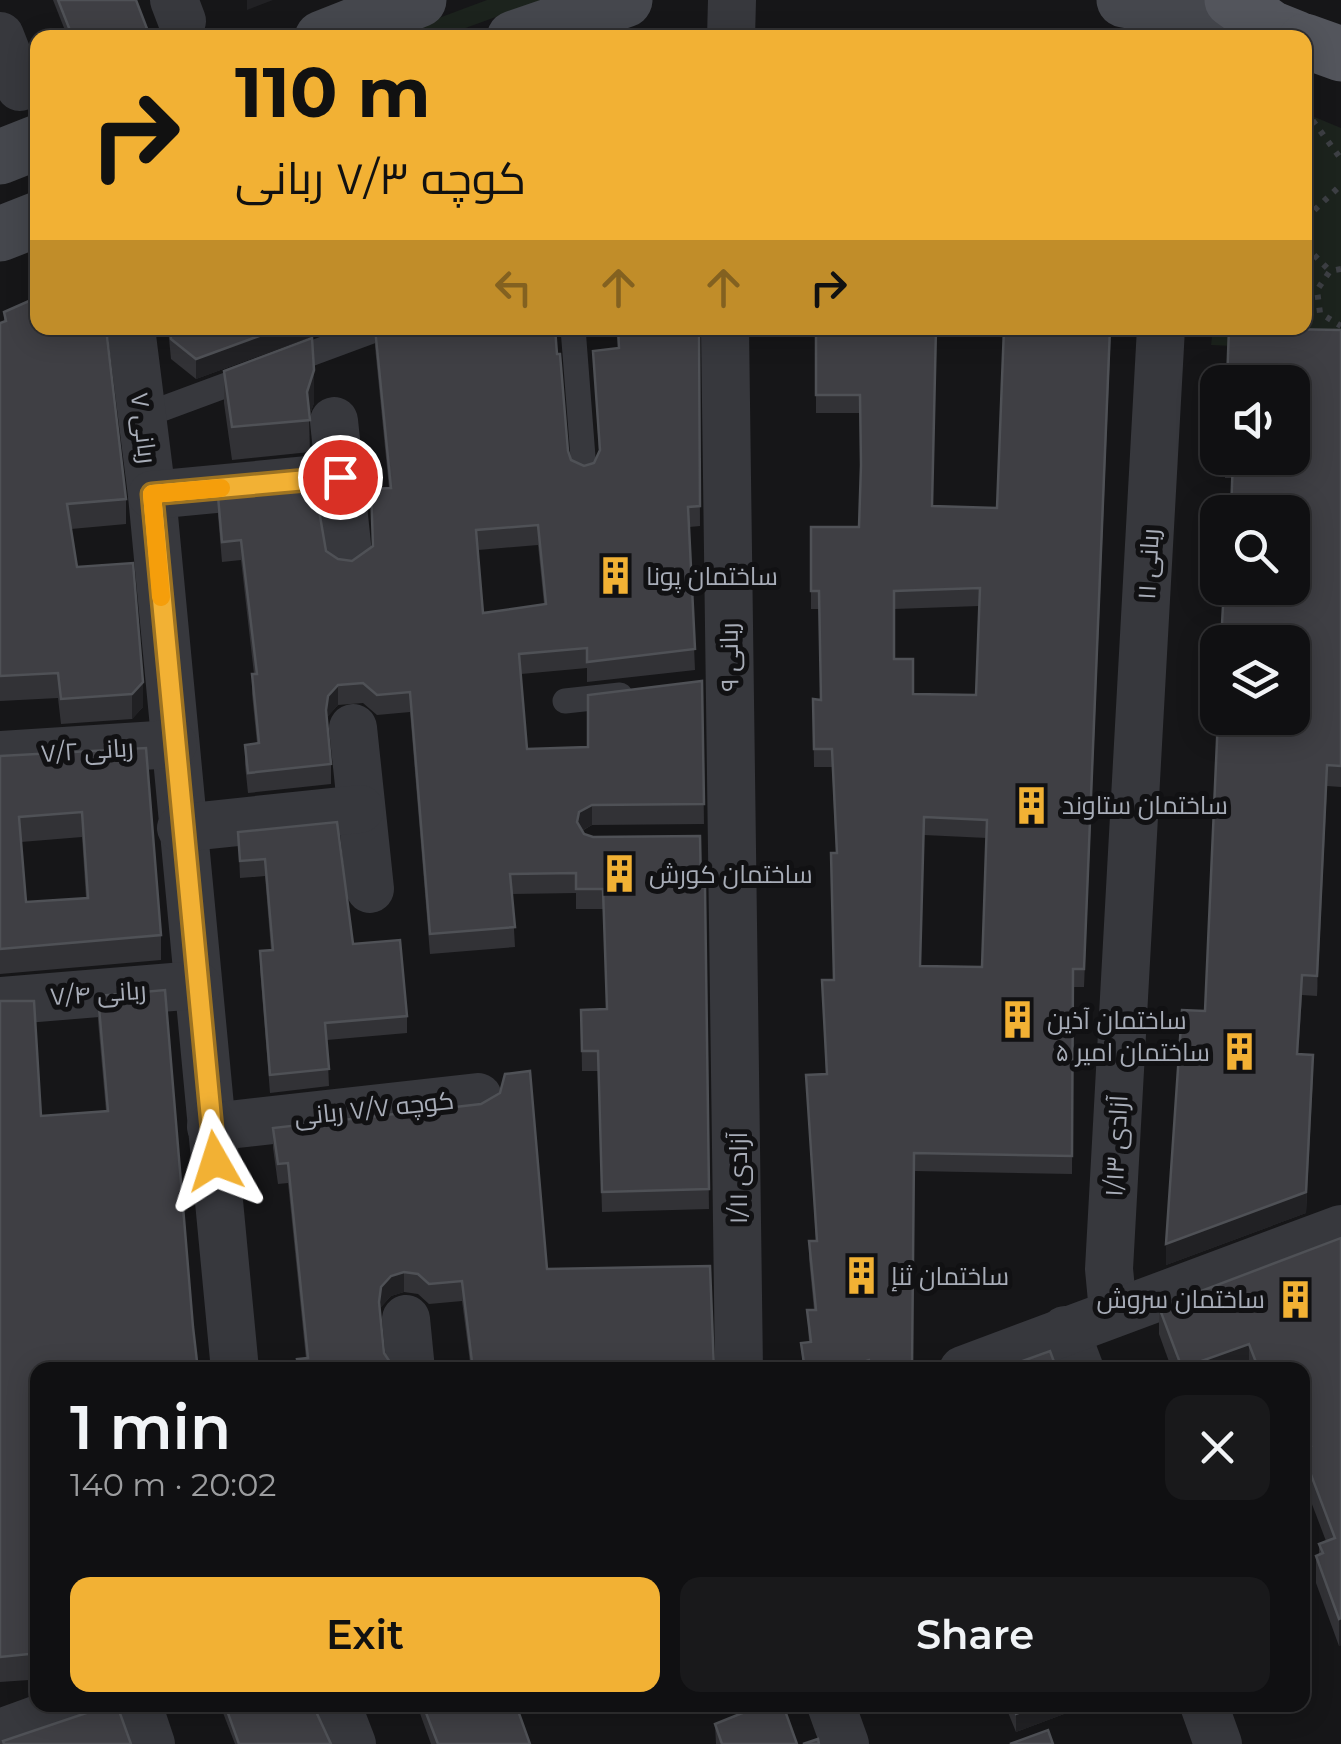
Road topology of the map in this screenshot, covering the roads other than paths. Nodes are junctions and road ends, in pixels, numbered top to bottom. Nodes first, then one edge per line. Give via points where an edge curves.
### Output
1 (419, 0) edge
2 (625, 0) edge
3 (732, 0) edge
4 (1158, 19) edge
5 (1276, 27) edge
6 (342, 30) edge
7 (537, 30) edge
8 (731, 30) edge
9 (0, 36) edge
10 (1312, 42) edge
11 (1341, 54) edge
12 (20, 87) dead end
13 (30, 145) edge
14 (0, 157) edge
15 (30, 222) edge
16 (0, 234) edge
17 (132, 335) edge
18 (361, 335) edge
19 (574, 335) edge
20 (725, 335) edge
21 (1161, 335) edge
22 (143, 416) junction
23 (334, 421) dead end
24 (584, 470) edge
25 (340, 477) junction
26 (152, 494) junction
27 (348, 554) dead end
28 (638, 693) edge
29 (565, 702) dead end
30 (353, 728) dead end
31 (173, 744) junction
32 (0, 755) edge
33 (1134, 801) joint
34 (360, 809) junction
35 (181, 828) junction
36 (370, 889) dead end
37 (196, 985) junction
38 (737, 986) joint
39 (0, 1000) edge
40 (478, 1096) dead end
41 (212, 1126) junction
42 (1341, 1229) edge
43 (1113, 1311) junction
44 (406, 1319) dead end
45 (1073, 1350) edge
46 (235, 1362) edge
47 (411, 1362) edge
48 (740, 1362) edge
49 (1007, 1362) edge
50 (58, 1712) edge
51 (141, 1712) edge
52 (340, 1712) edge
53 (833, 1712) edge
54 (1207, 1712) edge
55 (0, 1733) edge
56 (152, 1744) edge
57 (352, 1744) edge
58 (845, 1744) edge
59 (1218, 1744) edge

1 - 6 main road
2 - 7 main road
3 - 8 street
4 - 5 main road
9 - 12 street
10 - 11 main road
13 - 14 main road
15 - 16 main road
17 - 22 street, ربانی ۷
18 - 22 lane
19 - 24 lane
20 - 38 street, ربانی ۹ via 722,840
21 - 33 street, ربانی ۱۱
22 - 26 street, ربانی ۷
23 - 25 street
25 - 26 street
25 - 27 street
26 - 31 street, ربانی ۷
28 - 29 lane
30 - 34 street
31 - 32 street, ربانی ۷/۲
31 - 35 street, ربانی ۷
33 - 43 street, آزادی ۱/۱۳ via 1109,1269
34 - 35 street
34 - 36 street
35 - 37 street, ربانی ۷
37 - 39 street, ربانی ۷/۴
37 - 41 street, ربانی ۷
38 - 48 street, آزادی ۱/۱۱
40 - 41 street, کوچه ۷/۷ ربانی
41 - 46 street, ربانی ۷
42 - 43 street
43 - 45 street
44 - 47 street
45 - 49 street
50 - 55 street
51 - 56 street
52 - 57 street
53 - 58 street
54 - 59 street

